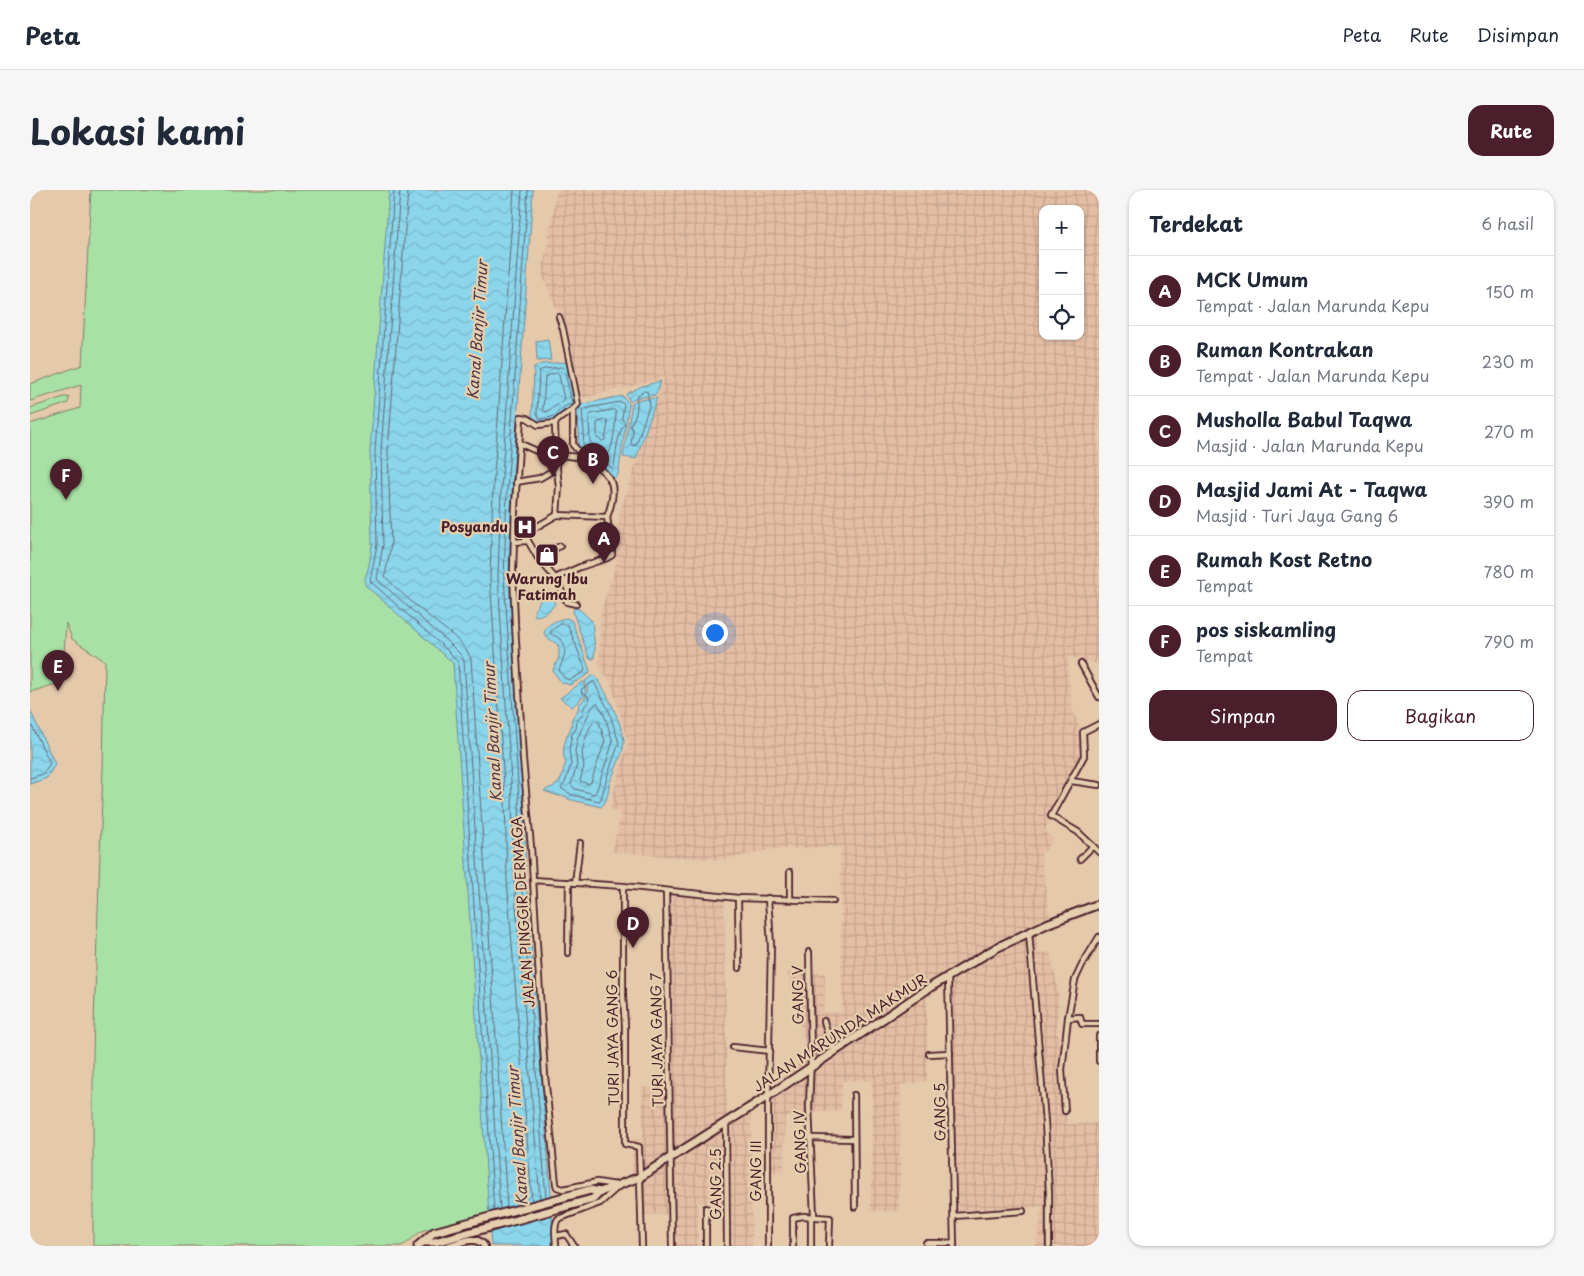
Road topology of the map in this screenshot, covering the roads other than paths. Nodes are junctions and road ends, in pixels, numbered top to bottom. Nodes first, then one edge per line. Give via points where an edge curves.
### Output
1 (559, 316) dead end
2 (573, 410) junction
3 (555, 423) junction
4 (519, 443) junction
5 (556, 455) junction
6 (587, 458) junction
7 (557, 468) junction
8 (516, 482) junction
9 (557, 515) junction
10 (608, 517) junction
11 (527, 540) junction
12 (514, 542) junction
13 (560, 546) dead end
14 (538, 558) junction
15 (555, 578) junction
16 (576, 604) dead end
17 (1081, 664) dead end
18 (1099, 697) edge
19 (1099, 724) edge
20 (1071, 781) junction
21 (1099, 785) edge
22 (580, 842) dead end
23 (1093, 846) junction
24 (1099, 852) edge
25 (1080, 859) dead end
26 (790, 872) dead end
27 (533, 880) junction
28 (569, 882) junction
29 (576, 883) junction
30 (623, 886) junction
31 (666, 891) junction
32 (738, 898) junction
33 (768, 898) junction
34 (790, 899) junction
35 (833, 900) dead end
36 (1099, 904) edge
37 (1029, 933) junction
38 (1099, 937) edge
39 (809, 952) dead end
40 (568, 953) dead end
41 (739, 968) dead end
42 (948, 977) junction
43 (1068, 1018) junction
44 (824, 1021) dead end
45 (1099, 1024) edge
46 (1099, 1036) edge
47 (733, 1048) dead end
48 (836, 1050) junction
49 (770, 1051) junction
50 (929, 1054) dead end
51 (950, 1054) junction
52 (1099, 1061) edge
53 (810, 1068) junction
54 (768, 1096) junction
55 (854, 1096) dead end
56 (1065, 1110) dead end
57 (726, 1122) junction
58 (811, 1138) junction
59 (854, 1139) junction
60 (671, 1158) junction
61 (640, 1177) junction
62 (620, 1186) junction
63 (600, 1192) junction
64 (855, 1207) dead end
65 (706, 1208) dead end
66 (1024, 1210) dead end
67 (812, 1216) junction
68 (954, 1216) junction
69 (556, 1236) junction
70 (926, 1243) dead end
71 (420, 1244) edge
72 (468, 1244) edge
73 (954, 1244) edge
74 (449, 1246) edge
75 (484, 1246) edge
76 (556, 1246) edge
77 (574, 1246) edge
78 (642, 1246) edge
79 (672, 1246) edge
80 (706, 1246) edge
81 (727, 1246) edge
82 (768, 1246) edge
83 (793, 1246) edge
84 (810, 1246) edge
85 (829, 1246) edge
86 (1049, 1246) edge

1 - 2 street via 578,404
2 - 3 street
2 - 6 street via 573,445
3 - 4 street, JALAN PINGGIR DERMAGA via 538,425 521,417
3 - 5 street
4 - 5 street
4 - 8 street, JALAN PINGGIR DERMAGA
5 - 6 street
5 - 7 street
6 - 10 street via 613,483
7 - 8 street via 540,478
7 - 9 street via 560,487
8 - 12 street, JALAN PINGGIR DERMAGA
9 - 10 street
9 - 11 street via 526,532
10 - 15 street via 612,555
11 - 12 street
11 - 14 street
12 - 27 street, JALAN PINGGIR DERMAGA via 521,730
13 - 14 street
14 - 15 street
15 - 16 street via 567,602
17 - 18 street
19 - 20 street via 1083,732 1084,755
20 - 21 street
20 - 23 street via 1051,816 1078,832
22 - 29 street
23 - 24 street
23 - 25 street
26 - 34 street
27 - 28 street
27 - 62 street, JALAN PINGGIR DERMAGA via 555,1182 563,1189 597,1182
28 - 29 street
28 - 40 street
29 - 30 street
30 - 31 street
30 - 61 street, TURI JAYA GANG 6 via 625,1144 639,1146
31 - 32 street
31 - 60 street, TURI JAYA GANG 7
32 - 33 street
32 - 41 street
33 - 34 street
33 - 49 street, GANG III
34 - 35 street
36 - 37 main road, JALAN MARUNDA MAKMUR
37 - 42 main road, JALAN MARUNDA MAKMUR via 996,948
37 - 86 street via 1045,1122
38 - 43 street via 1075,980
39 - 53 street, GANG V
42 - 48 main road, JALAN MARUNDA MAKMUR
42 - 51 street, GANG 5
43 - 45 street via 1080,1017 1082,1024
43 - 56 street via 1062,1070
44 - 48 street via 830,1044
46 - 52 street
47 - 49 street
48 - 53 main road, JALAN MARUNDA MAKMUR
49 - 54 street, GANG III
50 - 51 street
51 - 68 street, GANG 5
53 - 54 main road, JALAN MARUNDA MAKMUR
53 - 58 street, GANG IV
54 - 57 main road, JALAN MARUNDA MAKMUR
54 - 82 street, GANG III
55 - 59 street
57 - 60 main road, JALAN MARUNDA MAKMUR
57 - 81 street, GANG 2.5
58 - 59 street
58 - 67 street, GANG IV
59 - 64 street
60 - 61 main road, JALAN MARUNDA MAKMUR
60 - 79 street, TURI JAYA GANG 7
61 - 62 main road, JALAN MARUNDA MAKMUR
61 - 78 street
62 - 63 main road, JALAN MARUNDA MAKMUR
62 - 69 street via 600,1203 558,1219
63 - 71 main road, JALAN MARUNDA MAKMUR via 593,1199 560,1209
63 - 71 main road, JALAN MARUNDA MAKMUR via 590,1190 434,1232
65 - 80 street
66 - 68 street
67 - 83 street via 793,1218
67 - 84 street, GANG IV
67 - 85 street via 830,1218
68 - 73 street, GANG 5
69 - 76 street
69 - 77 street via 566,1234
70 - 73 street
72 - 74 street
72 - 75 street via 478,1240

